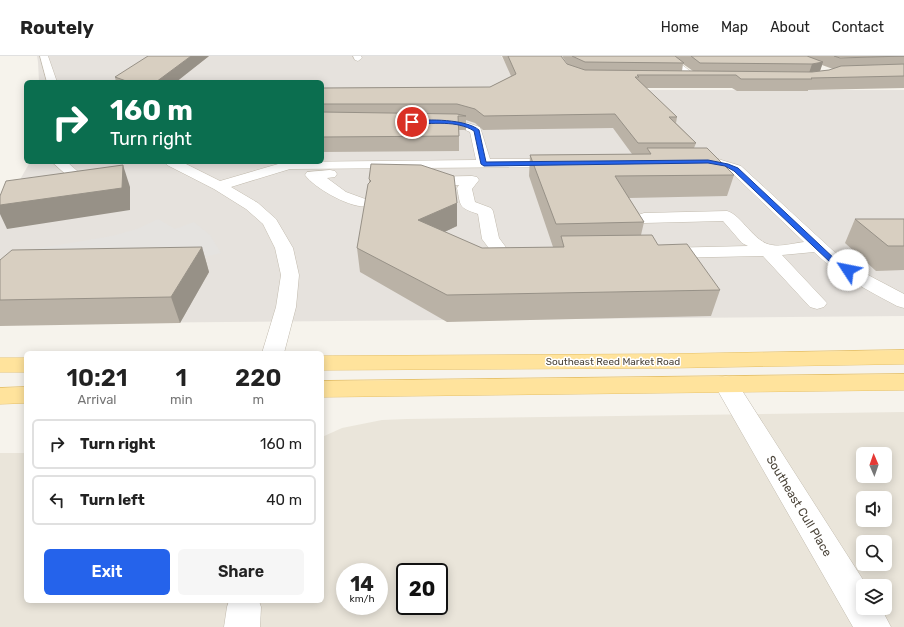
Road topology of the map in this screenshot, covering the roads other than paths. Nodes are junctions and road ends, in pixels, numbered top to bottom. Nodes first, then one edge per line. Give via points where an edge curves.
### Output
1 (44, 56) edge
2 (666, 56) edge
3 (679, 78) edge
4 (51, 80) edge
5 (426, 122) edge
6 (684, 162) edge
7 (572, 163) edge
8 (61, 164) edge
9 (176, 164) edge
10 (286, 164) edge
11 (476, 164) junction
12 (472, 180) junction
13 (412, 181) edge
14 (84, 183) edge
15 (220, 186) junction
16 (644, 218) dead end
17 (817, 246) junction
18 (768, 251) junction
19 (651, 253) edge
20 (534, 255) edge
21 (904, 302) edge
22 (817, 303) dead end
23 (274, 351) edge
24 (904, 357) edge
25 (324, 363) edge
26 (0, 365) edge
27 (24, 365) edge
28 (904, 382) edge
29 (726, 384) junction
30 (324, 389) edge
31 (24, 395) edge
32 (0, 396) edge
33 (873, 627) edge

1 - 4 street
2 - 3 street via 699,79
5 - 11 street via 457,123 476,130
6 - 17 street via 718,163 736,169
7 - 11 street
8 - 14 street
9 - 15 street
10 - 11 street
10 - 15 street
11 - 12 street
12 - 13 street
12 - 20 street via 464,188 468,205 485,211 491,239 503,255
15 - 23 street via 252,206 270,222 284,248 290,275 286,307
16 - 18 street via 727,216 748,239
17 - 18 street
17 - 21 street via 834,262
18 - 19 street
18 - 22 street
24 - 25 main road, Southeast Reed Market Road
26 - 27 main road
28 - 29 main road
29 - 30 main road
29 - 33 street, Southeast Cull Place
31 - 32 main road

